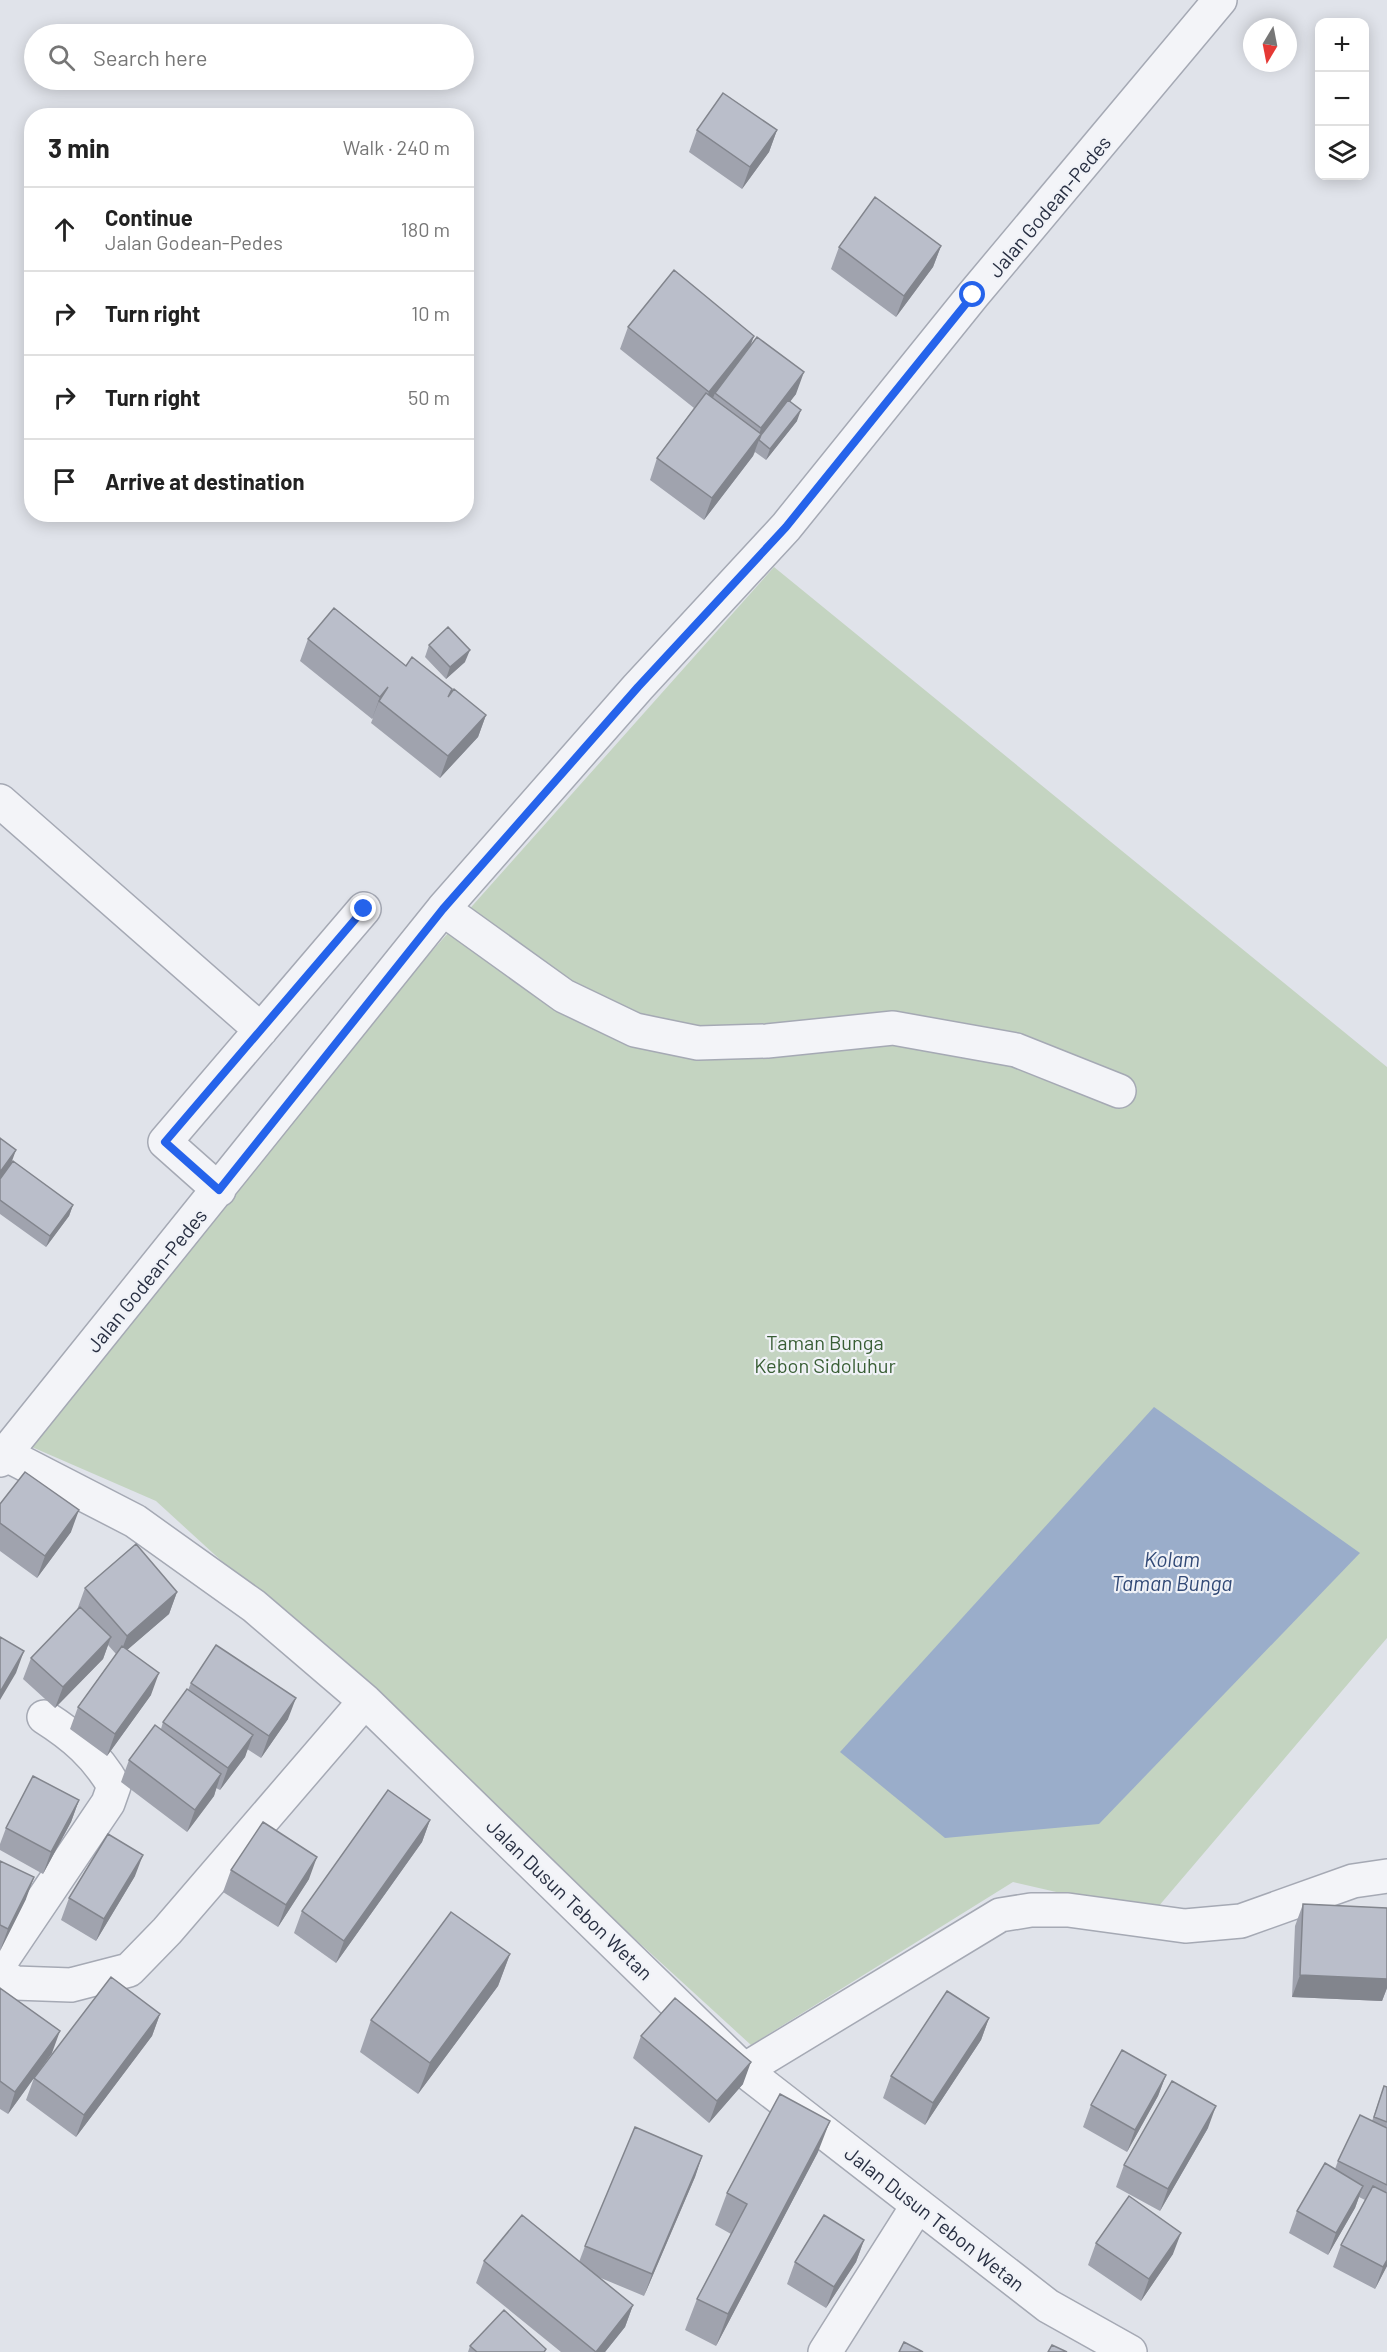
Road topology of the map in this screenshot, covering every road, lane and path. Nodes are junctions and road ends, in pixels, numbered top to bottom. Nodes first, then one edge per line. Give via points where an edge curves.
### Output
1 (1220, 0) edge
2 (0, 801) edge
3 (364, 909) dead end
4 (443, 909) junction
5 (261, 1030) junction
6 (1119, 1091) dead end
7 (219, 1190) junction
8 (3, 1457) edge
9 (365, 1701) junction
10 (44, 1718) dead end
11 (1387, 1876) edge
12 (0, 1963) edge
13 (0, 1974) edge
14 (744, 2070) junction
15 (918, 2205) junction
16 (825, 2352) edge
17 (1130, 2352) edge

1 - 4 street, Jalan Godean-Pedes via 973,295 786,527 638,687
2 - 5 street
3 - 5 street
4 - 6 street via 564,996 635,1030 698,1043 767,1041 893,1028 1016,1050
4 - 7 street, Jalan Godean-Pedes
5 - 7 street via 165,1142
7 - 8 street, Jalan Godean-Pedes
8 - 9 street, Jalan Dusun Tebon Wetan via 135,1521 254,1606
9 - 13 street via 129,1970 71,1985 15,1983
9 - 14 street, Jalan Dusun Tebon Wetan
10 - 12 street via 100,1762 114,1785 108,1803
11 - 14 street via 1353,1881 1241,1921 1185,1926 1068,1910 1000,1915
14 - 15 street, Jalan Dusun Tebon Wetan
15 - 16 street
15 - 17 street, Jalan Dusun Tebon Wetan via 1048,2306

